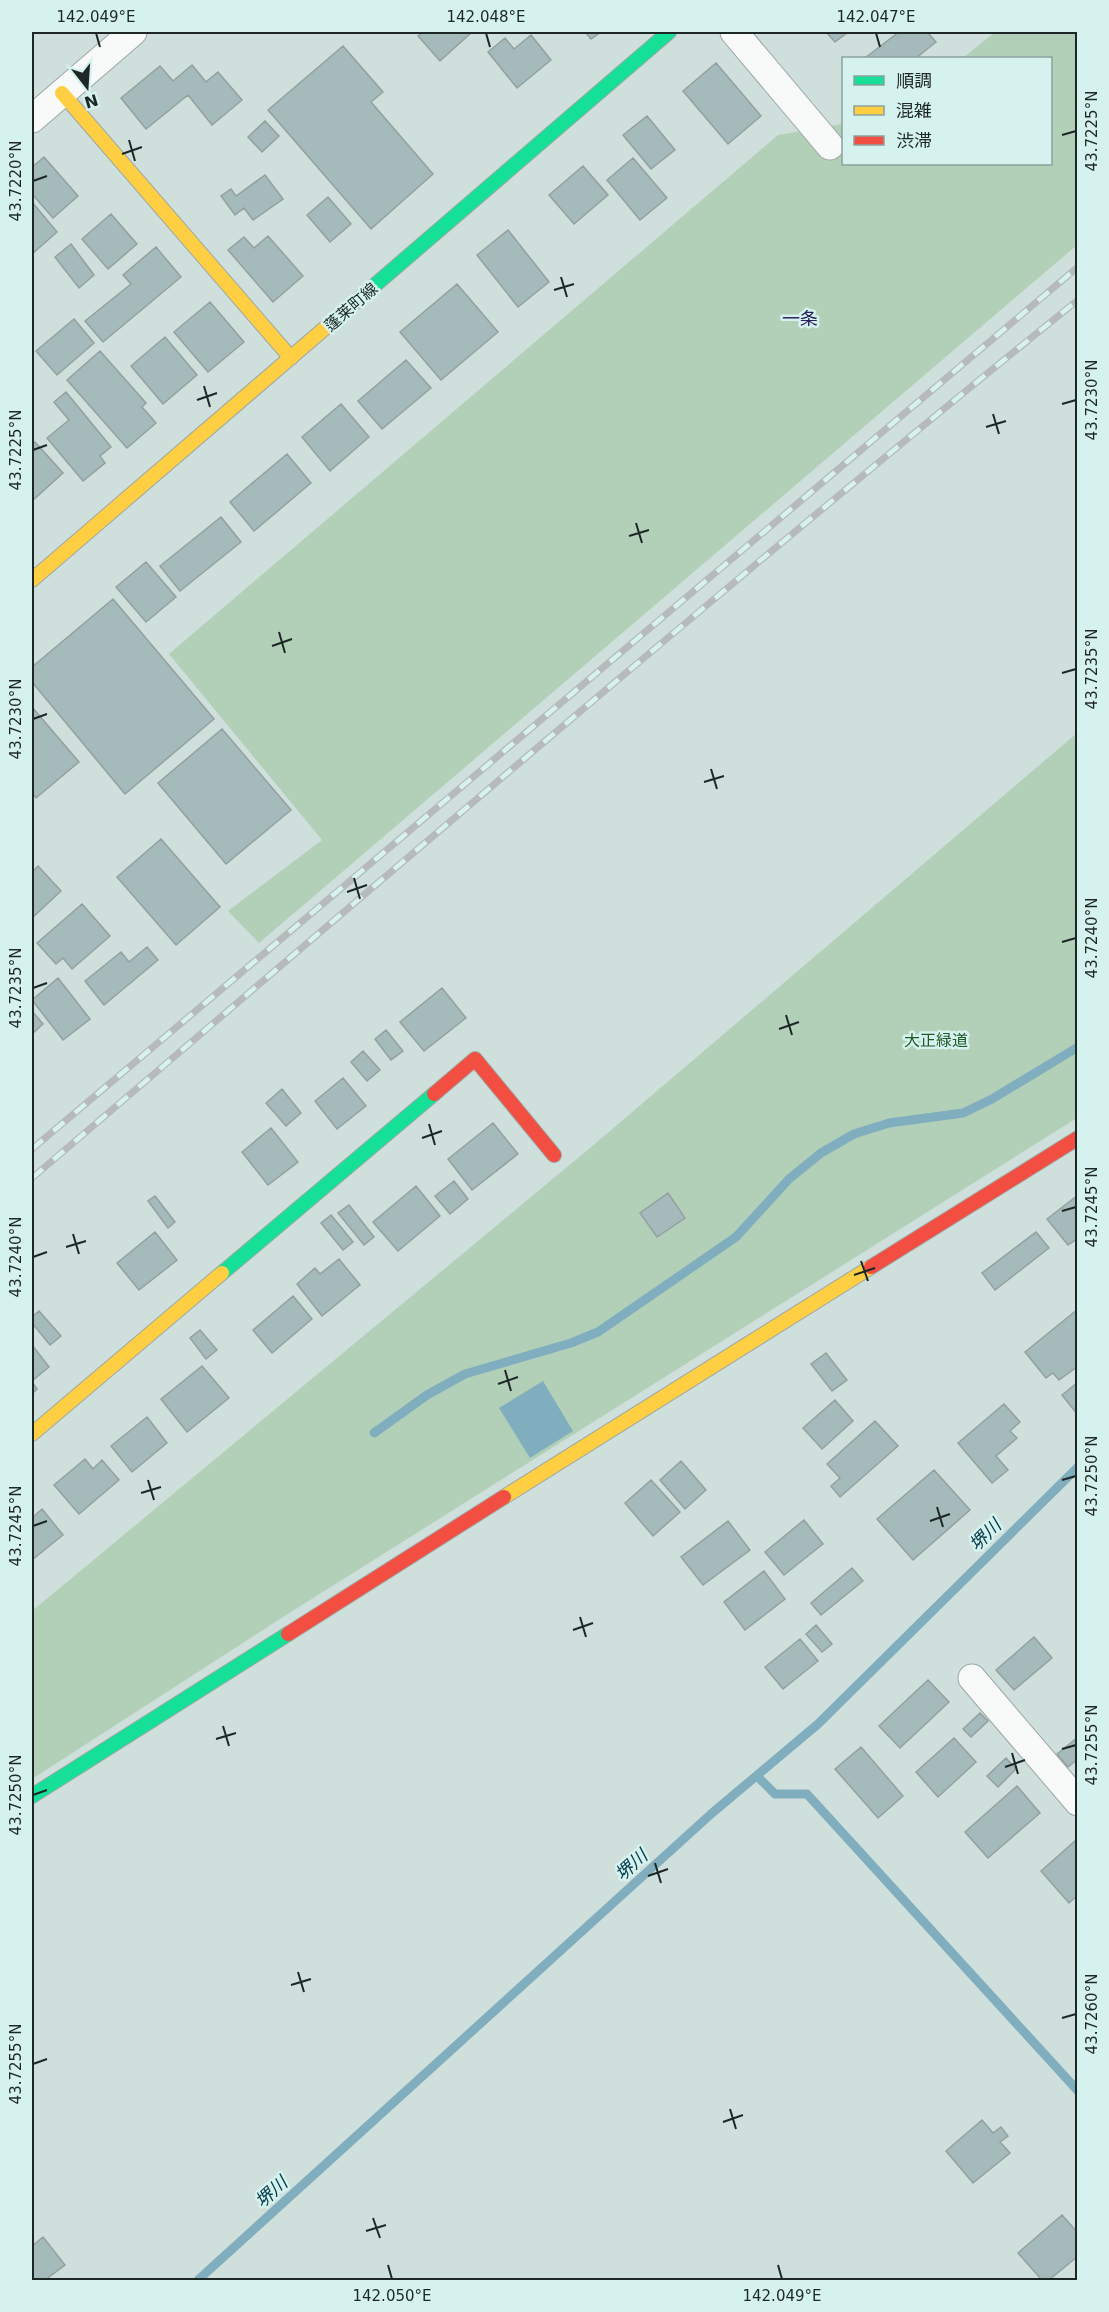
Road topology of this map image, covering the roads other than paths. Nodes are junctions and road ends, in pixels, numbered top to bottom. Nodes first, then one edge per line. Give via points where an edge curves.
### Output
1 (133, 32) edge
2 (669, 32) edge
3 (734, 32) edge
4 (62, 93) junction
5 (32, 119) edge
6 (830, 146) dead end
7 (291, 358) junction
8 (32, 580) edge
9 (1077, 1138) edge
10 (554, 1155) dead end
11 (32, 1434) edge
12 (972, 1678) dead end
13 (32, 1796) edge
14 (1077, 1802) edge

1 - 4 street
2 - 7 street, 蓬莱町線
3 - 6 street
4 - 5 street
4 - 7 street
7 - 8 street, 蓬莱町線
9 - 13 street
10 - 11 street via 475,1059
12 - 14 street

